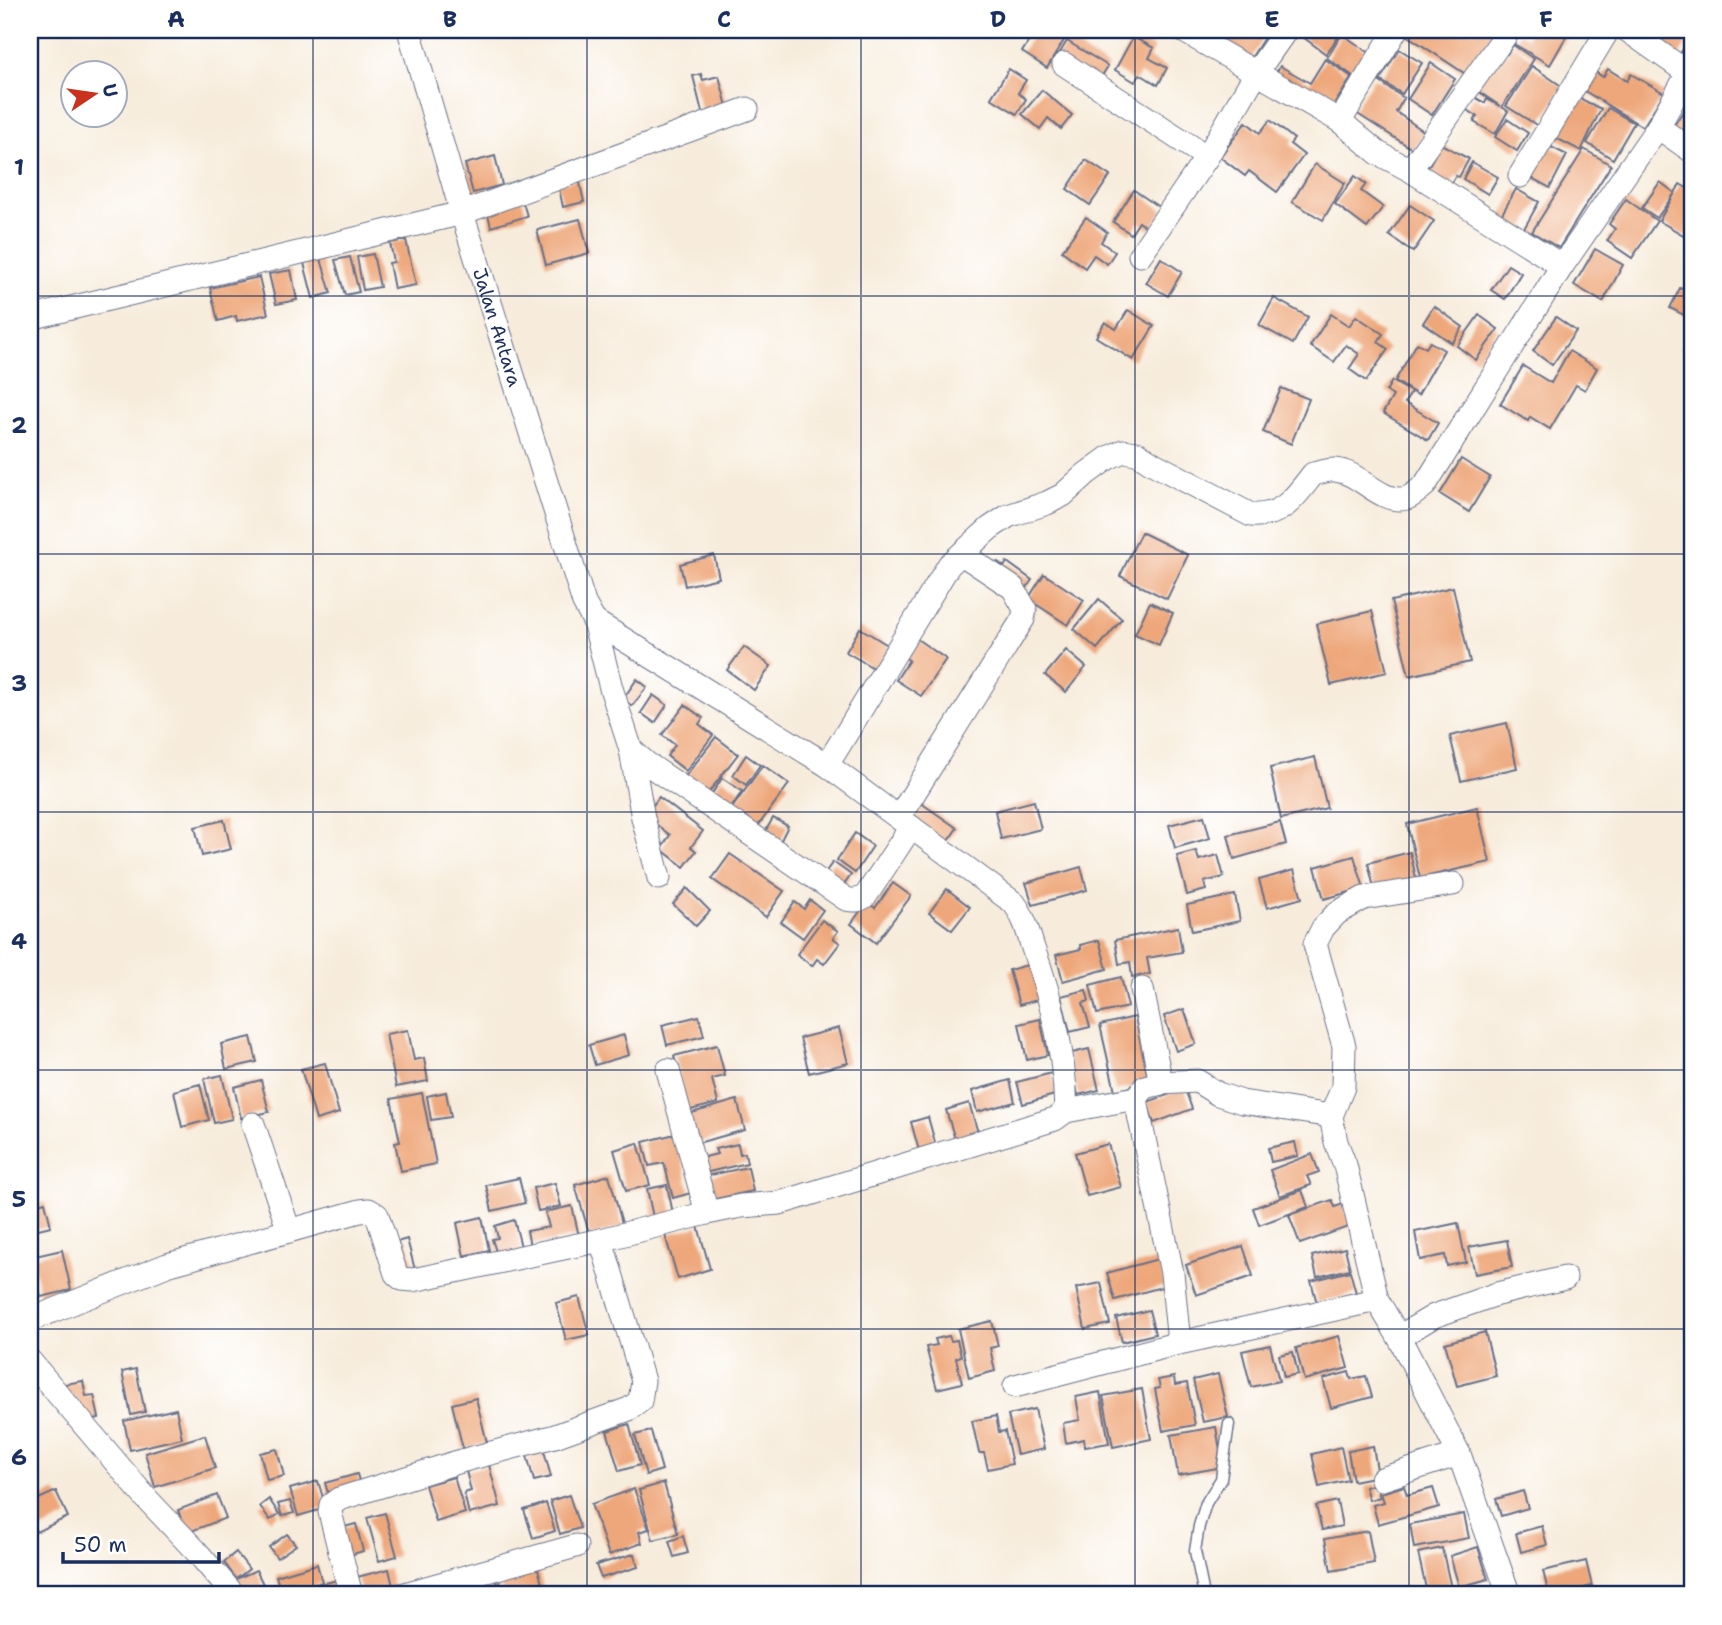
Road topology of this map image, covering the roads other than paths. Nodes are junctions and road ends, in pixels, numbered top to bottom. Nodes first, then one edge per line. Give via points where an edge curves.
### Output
1 (409, 30) edge
2 (1182, 30) edge
3 (1286, 30) edge
4 (1396, 30) edge
5 (1509, 30) edge
6 (1608, 30) edge
7 (1627, 30) edge
8 (1064, 64) dead end
9 (1690, 69) edge
10 (1256, 73) junction
11 (747, 109) dead end
12 (1340, 121) junction
13 (1658, 127) junction
14 (1692, 151) edge
15 (1207, 158) junction
16 (1410, 170) junction
17 (1520, 176) dead end
18 (462, 213) junction
19 (1140, 255) dead end
20 (1562, 266) junction
21 (30, 318) edge
22 (962, 554) junction
23 (594, 621) junction
24 (631, 750) junction
25 (827, 765) junction
26 (905, 822) junction
27 (660, 878) dead end
28 (1452, 884) dead end
29 (1142, 989) dead end
30 (668, 1070) dead end
31 (1161, 1083) junction
32 (1136, 1098) junction
33 (1066, 1111) junction
34 (1331, 1116) junction
35 (253, 1124) dead end
36 (707, 1213) junction
37 (289, 1231) junction
38 (601, 1240) junction
39 (1565, 1278) dead end
40 (1377, 1300) junction
41 (30, 1320) edge
42 (1399, 1338) junction
43 (1179, 1343) junction
44 (30, 1361) edge
45 (1015, 1386) dead end
46 (1229, 1424) dead end
47 (1459, 1454) junction
48 (1382, 1479) dead end
49 (576, 1546) dead end
50 (234, 1595) edge
51 (351, 1595) edge
52 (401, 1595) edge
53 (1204, 1595) edge
54 (1509, 1595) edge

1 - 18 street, Jalan Antara
2 - 10 street
3 - 10 street
4 - 12 street
5 - 16 street
6 - 17 street
7 - 9 street
8 - 15 street
9 - 13 street
10 - 12 street
10 - 15 street
11 - 18 street
12 - 16 street via 1378,153
13 - 14 street
13 - 20 street
15 - 19 street
16 - 20 street
18 - 21 street
18 - 23 street, Jalan Antara via 584,603
20 - 22 street via 1425,485 1409,498 1372,490 1359,478 1335,470 1313,474 1282,509 1251,515 1137,453 1123,451 1062,495 990,527
22 - 25 street via 949,565
22 - 26 street via 1013,589 1025,609 1023,620
23 - 24 street, Jalan Antara
23 - 25 street
24 - 26 street via 846,899 862,899
24 - 27 street, Jalan Antara
25 - 26 street
26 - 33 street via 1020,911 1053,1012
28 - 34 street via 1364,898 1337,913 1323,928 1315,944 1343,1046 1343,1087
29 - 31 street
30 - 36 street
31 - 32 street via 1145,1087
31 - 34 street via 1197,1081 1242,1102
32 - 33 street
32 - 43 street via 1172,1273
33 - 36 street via 1055,1119 780,1203
34 - 40 street
35 - 37 street
36 - 38 street
37 - 38 street via 369,1210 377,1215 396,1273 413,1280
37 - 41 street via 167,1265
38 - 51 street via 643,1381 639,1401 629,1409 555,1436 339,1499 330,1512
39 - 42 street via 1497,1294 1434,1316
40 - 42 street
40 - 43 street
42 - 47 street
43 - 45 street
44 - 50 street
46 - 53 lane via 1221,1479 1206,1503 1195,1551
47 - 48 street
47 - 54 street
49 - 52 street

